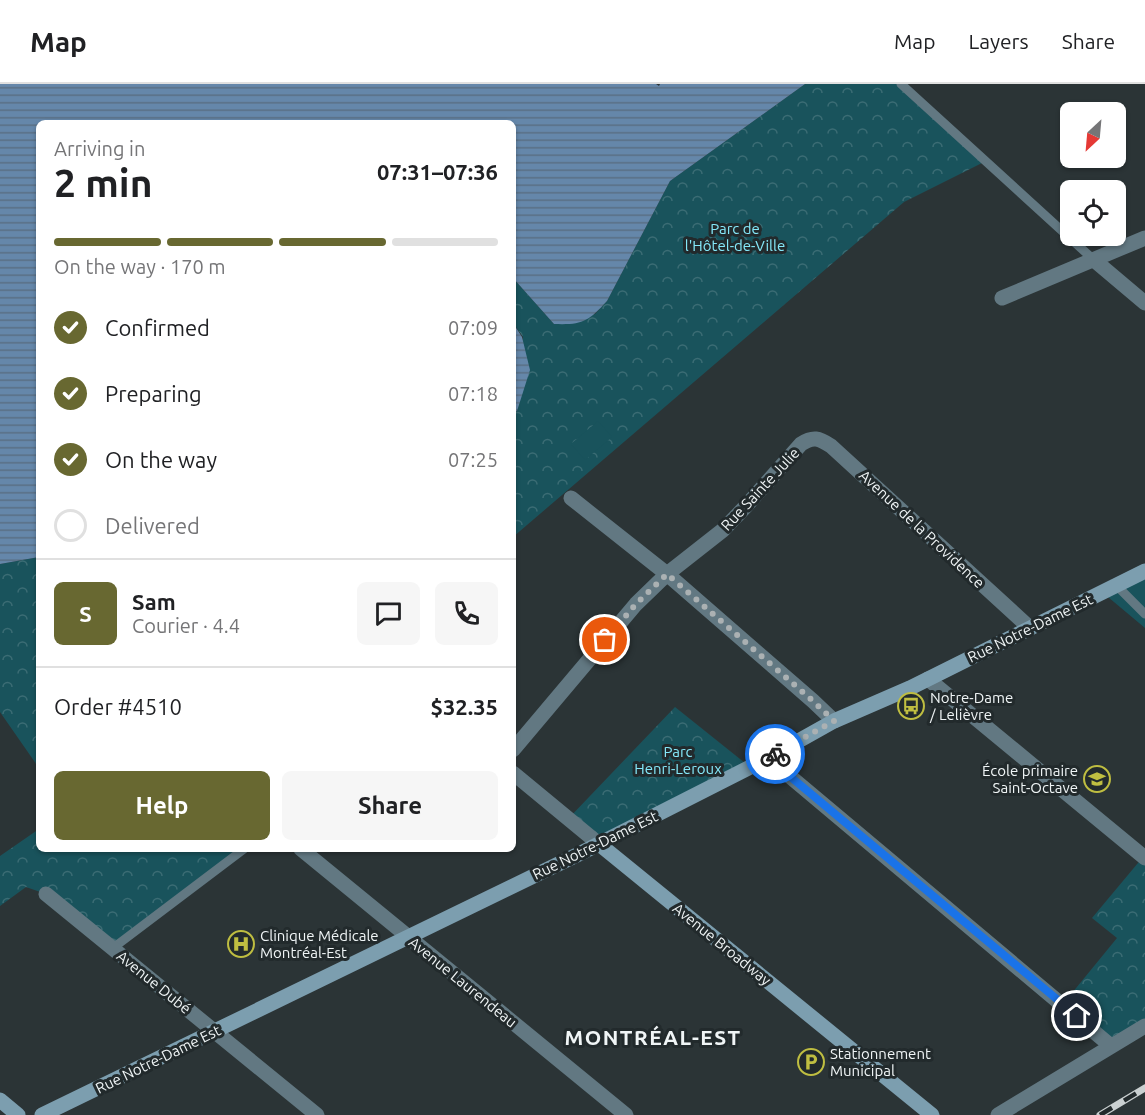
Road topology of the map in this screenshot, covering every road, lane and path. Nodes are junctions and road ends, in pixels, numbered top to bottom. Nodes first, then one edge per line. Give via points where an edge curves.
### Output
1 (901, 84) edge
2 (1145, 238) edge
3 (1094, 260) junction
4 (1002, 298) dead end
5 (1145, 303) edge
6 (810, 438) joint
7 (572, 498) dead end
8 (1145, 571) edge
9 (667, 574) junction
10 (1116, 585) junction
11 (1145, 614) edge
12 (1030, 628) junction
13 (928, 679) junction
14 (834, 721) junction
15 (516, 746) edge
16 (768, 758) junction
17 (516, 776) edge
18 (598, 844) junction
19 (240, 852) edge
20 (305, 852) edge
21 (1145, 858) edge
22 (46, 894) dead end
23 (408, 936) junction
24 (113, 948) junction
25 (1145, 1026) edge
26 (215, 1032) junction
27 (1112, 1046) junction
28 (0, 1100) edge
29 (18, 1115) edge
30 (42, 1115) edge
31 (317, 1115) edge
32 (626, 1115) edge
33 (932, 1115) edge
34 (998, 1115) edge

1 - 3 lane
2 - 3 street
3 - 4 street
3 - 5 street
6 - 9 street, Rue Sainte Julie via 723,530
6 - 12 street, Avenue de la Providence via 831,446
7 - 9 street
8 - 10 main road, Rue Notre-Dame Est
9 - 14 street
9 - 15 street, Rue Sainte Julie via 636,604
10 - 11 lane
10 - 12 main road, Rue Notre-Dame Est
12 - 13 main road, Rue Notre-Dame Est
13 - 14 main road, Rue Notre-Dame Est
13 - 21 street
14 - 16 main road, Rue Notre-Dame Est
16 - 18 main road, Rue Notre-Dame Est
16 - 27 street
17 - 18 street, Avenue Broadway
18 - 23 main road, Rue Notre-Dame Est
18 - 33 main road, Avenue Broadway
19 - 24 lane
20 - 23 street, Avenue Laurendeau
22 - 24 street, Avenue Dubé
23 - 26 main road, Rue Notre-Dame Est
23 - 32 street, Avenue Laurendeau
24 - 26 street, Avenue Dubé
25 - 27 street
26 - 30 main road, Rue Notre-Dame Est
26 - 31 street, Avenue Dubé
27 - 34 street
28 - 29 main road

